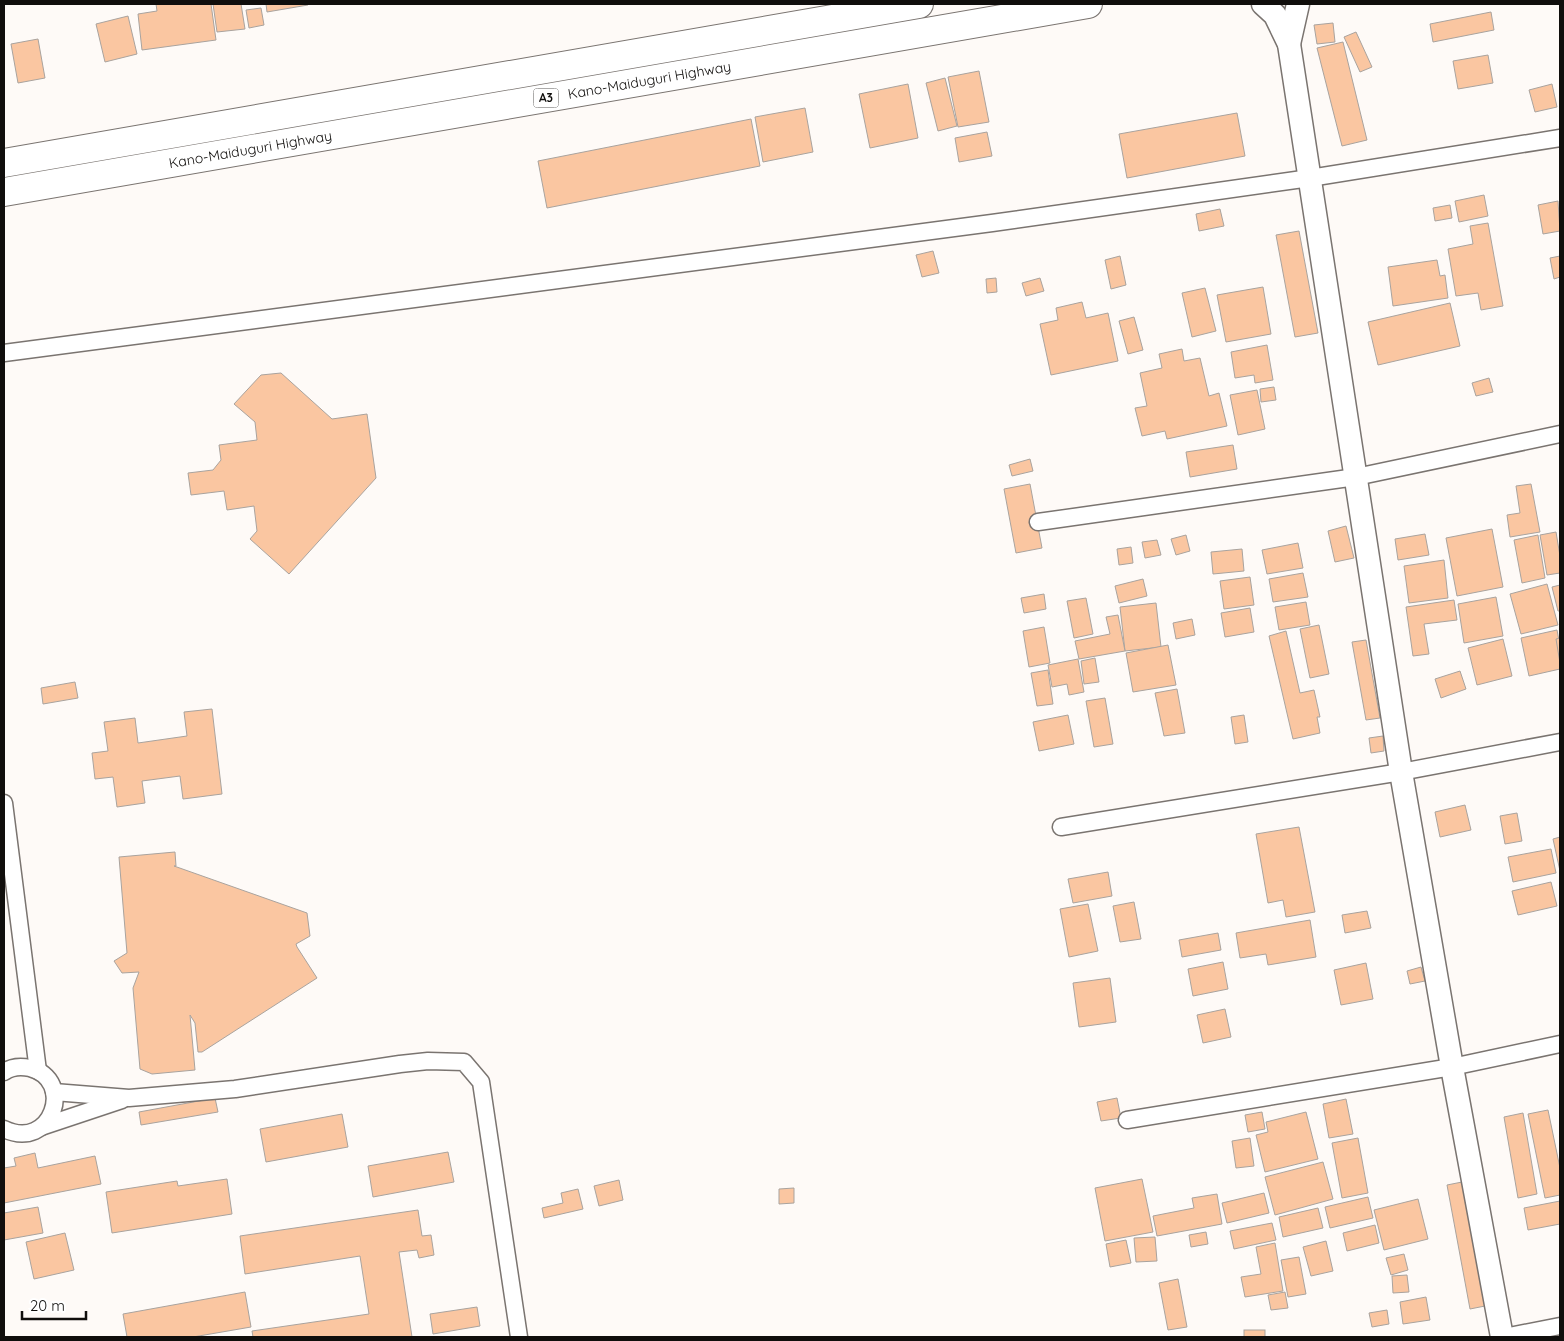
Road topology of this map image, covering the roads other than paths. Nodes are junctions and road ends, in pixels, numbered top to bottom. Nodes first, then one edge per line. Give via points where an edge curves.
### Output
1 (918, 4) edge
2 (1088, 4) edge
3 (1263, 4) edge
4 (1298, 4) edge
5 (1289, 44) junction
6 (1560, 138) edge
7 (4, 163) edge
8 (1310, 178) junction
9 (4, 192) edge
10 (4, 353) edge
11 (1560, 434) edge
12 (1356, 477) junction
13 (1038, 522) dead end
14 (1560, 742) edge
15 (1401, 772) junction
16 (4, 803) edge
17 (1061, 827) dead end
18 (1560, 1044) edge
19 (1452, 1067) junction
20 (38, 1071) junction
21 (4, 1072) edge
22 (54, 1092) junction
23 (129, 1098) junction
24 (1128, 1120) dead end
25 (44, 1126) junction
26 (4, 1130) edge
27 (1560, 1326) edge
28 (518, 1337) edge
29 (1503, 1337) edge

1 - 7 highway, Kano-Maiduguri Highway / A3
2 - 9 highway, Kano-Maiduguri Highway / A3
3 - 5 street via 1275,15
4 - 5 street
5 - 8 street
6 - 8 street
8 - 10 street
8 - 12 street
11 - 12 street
12 - 13 street
12 - 15 street
14 - 15 street
15 - 17 street
15 - 19 street
16 - 20 street
18 - 19 street
19 - 24 street
19 - 29 street
20 - 21 street via 17,1067
20 - 22 street via 45,1076
22 - 23 street
22 - 25 street via 54,1110
23 - 25 street
23 - 28 street via 235,1089 400,1064 464,1062 481,1082
25 - 26 street via 25,1134
27 - 29 street

